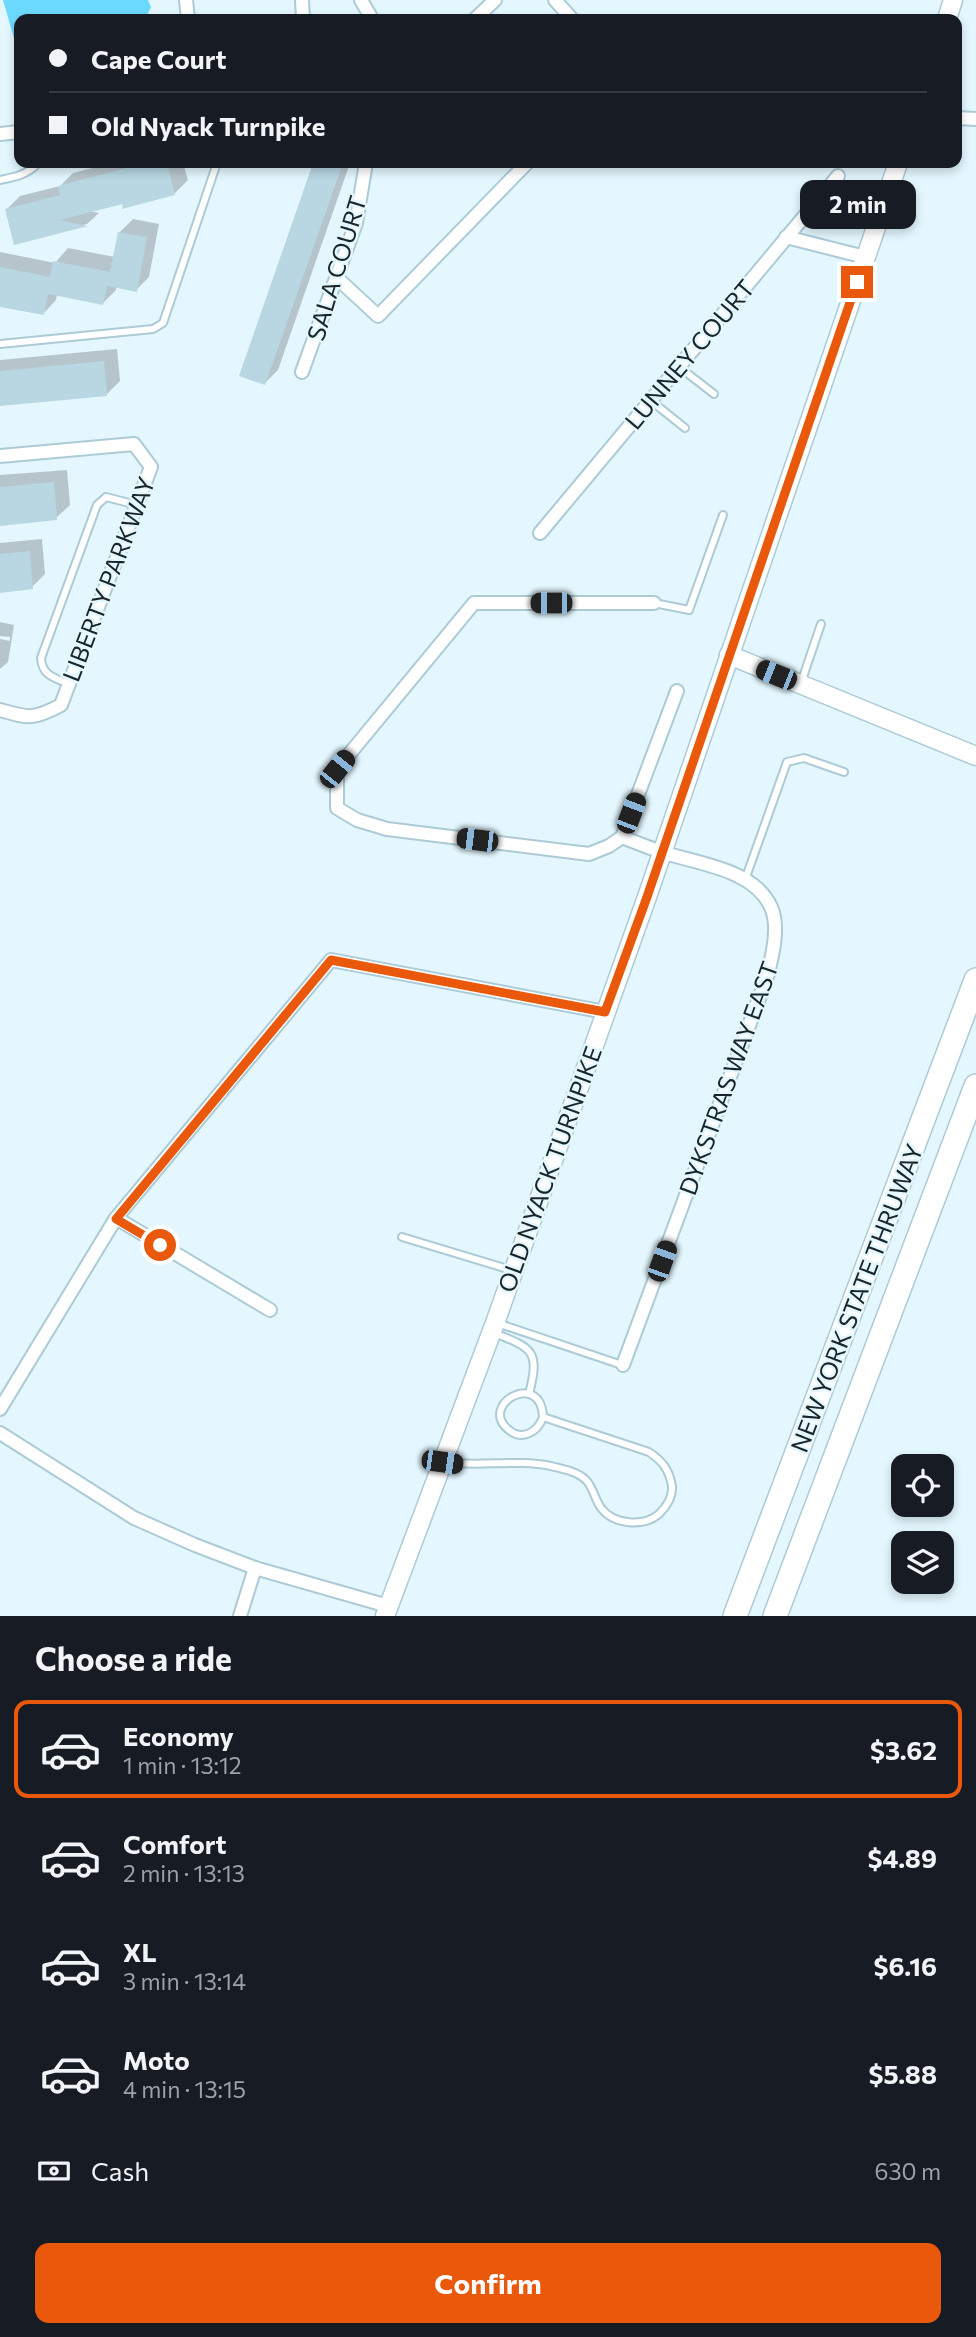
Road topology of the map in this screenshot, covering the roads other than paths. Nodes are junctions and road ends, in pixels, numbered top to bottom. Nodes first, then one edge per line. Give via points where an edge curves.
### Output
1 (495, 0) edge
2 (555, 0) edge
3 (480, 14) edge
4 (568, 14) edge
5 (34, 168) edge
6 (215, 168) edge
7 (365, 168) edge
8 (522, 168) edge
9 (896, 168) edge
10 (838, 176) dead end
11 (0, 180) edge
12 (786, 237) junction
13 (865, 257) junction
14 (337, 278) junction
15 (0, 344) edge
16 (678, 366) junction
17 (302, 372) dead end
18 (714, 394) dead end
19 (650, 400) junction
20 (685, 428) dead end
21 (0, 456) edge
22 (137, 505) junction
23 (723, 514) dead end
24 (540, 534) dead end
25 (654, 603) joint
26 (821, 624) dead end
27 (729, 655) junction
28 (69, 684) junction
29 (800, 684) junction
30 (677, 691) dead end
31 (0, 710) edge
32 (976, 756) edge
33 (844, 772) dead end
34 (622, 837) junction
35 (662, 852) junction
36 (744, 880) junction
37 (976, 980) edge
38 (605, 1012) junction
39 (976, 1086) edge
40 (116, 1219) junction
41 (402, 1237) dead end
42 (513, 1271) junction
43 (270, 1310) dead end
44 (493, 1327) junction
45 (623, 1365) joint
46 (529, 1394) junction
47 (0, 1409) edge
48 (542, 1417) junction
49 (0, 1433) edge
50 (442, 1462) junction
51 (255, 1569) junction
52 (386, 1611) edge
53 (240, 1616) edge
54 (735, 1616) edge
55 (775, 1616) edge

1 - 3 street
2 - 4 street
5 - 11 lane
6 - 15 lane via 163,323 153,329
7 - 14 street, SALA COURT via 356,223
8 - 14 street via 378,316
9 - 13 street, OLD NYACK TURNPIKE
10 - 12 street, LUNNEY COURT
12 - 13 street
12 - 16 street, LUNNEY COURT
13 - 27 street, OLD NYACK TURNPIKE
14 - 17 street, SALA COURT
16 - 18 lane
16 - 19 street, LUNNEY COURT
19 - 20 lane
19 - 24 street, LUNNEY COURT
21 - 22 street, LIBERTY PARKWAY via 134,444 151,467
22 - 28 street, LIBERTY PARKWAY
22 - 28 lane via 106,497 97,505 41,658 49,676
23 - 25 lane via 689,610
25 - 34 street via 474,603 337,769 337,808 387,829 589,854
26 - 29 lane
27 - 29 street
27 - 35 street, OLD NYACK TURNPIKE
28 - 31 street, LIBERTY PARKWAY via 61,705 43,715 29,718
29 - 32 street
30 - 34 street
33 - 36 lane via 803,758 787,762
34 - 35 street, DYKSTRAS WAY EAST
35 - 36 street, DYKSTRAS WAY EAST
35 - 38 street, OLD NYACK TURNPIKE
36 - 45 street, DYKSTRAS WAY EAST via 772,908 775,938 767,977
37 - 54 highway, NEW YORK STATE THRUWAY
38 - 40 street via 331,960
38 - 42 street, OLD NYACK TURNPIKE
39 - 55 highway, NEW YORK STATE THRUWAY
40 - 43 street
40 - 47 street
41 - 42 lane
42 - 44 street, OLD NYACK TURNPIKE
44 - 45 lane
44 - 46 lane via 530,1350 534,1362
44 - 50 street, OLD NYACK TURNPIKE
46 - 48 lane via 540,1403
46 - 48 lane via 515,1394 504,1402 503,1423 512,1432 525,1435 536,1429
48 - 50 lane via 661,1460 673,1490 667,1507 654,1518 624,1522 602,1509 586,1480 572,1472 548,1465
49 - 51 street via 134,1518
50 - 52 street, OLD NYACK TURNPIKE
51 - 52 street
51 - 53 street

